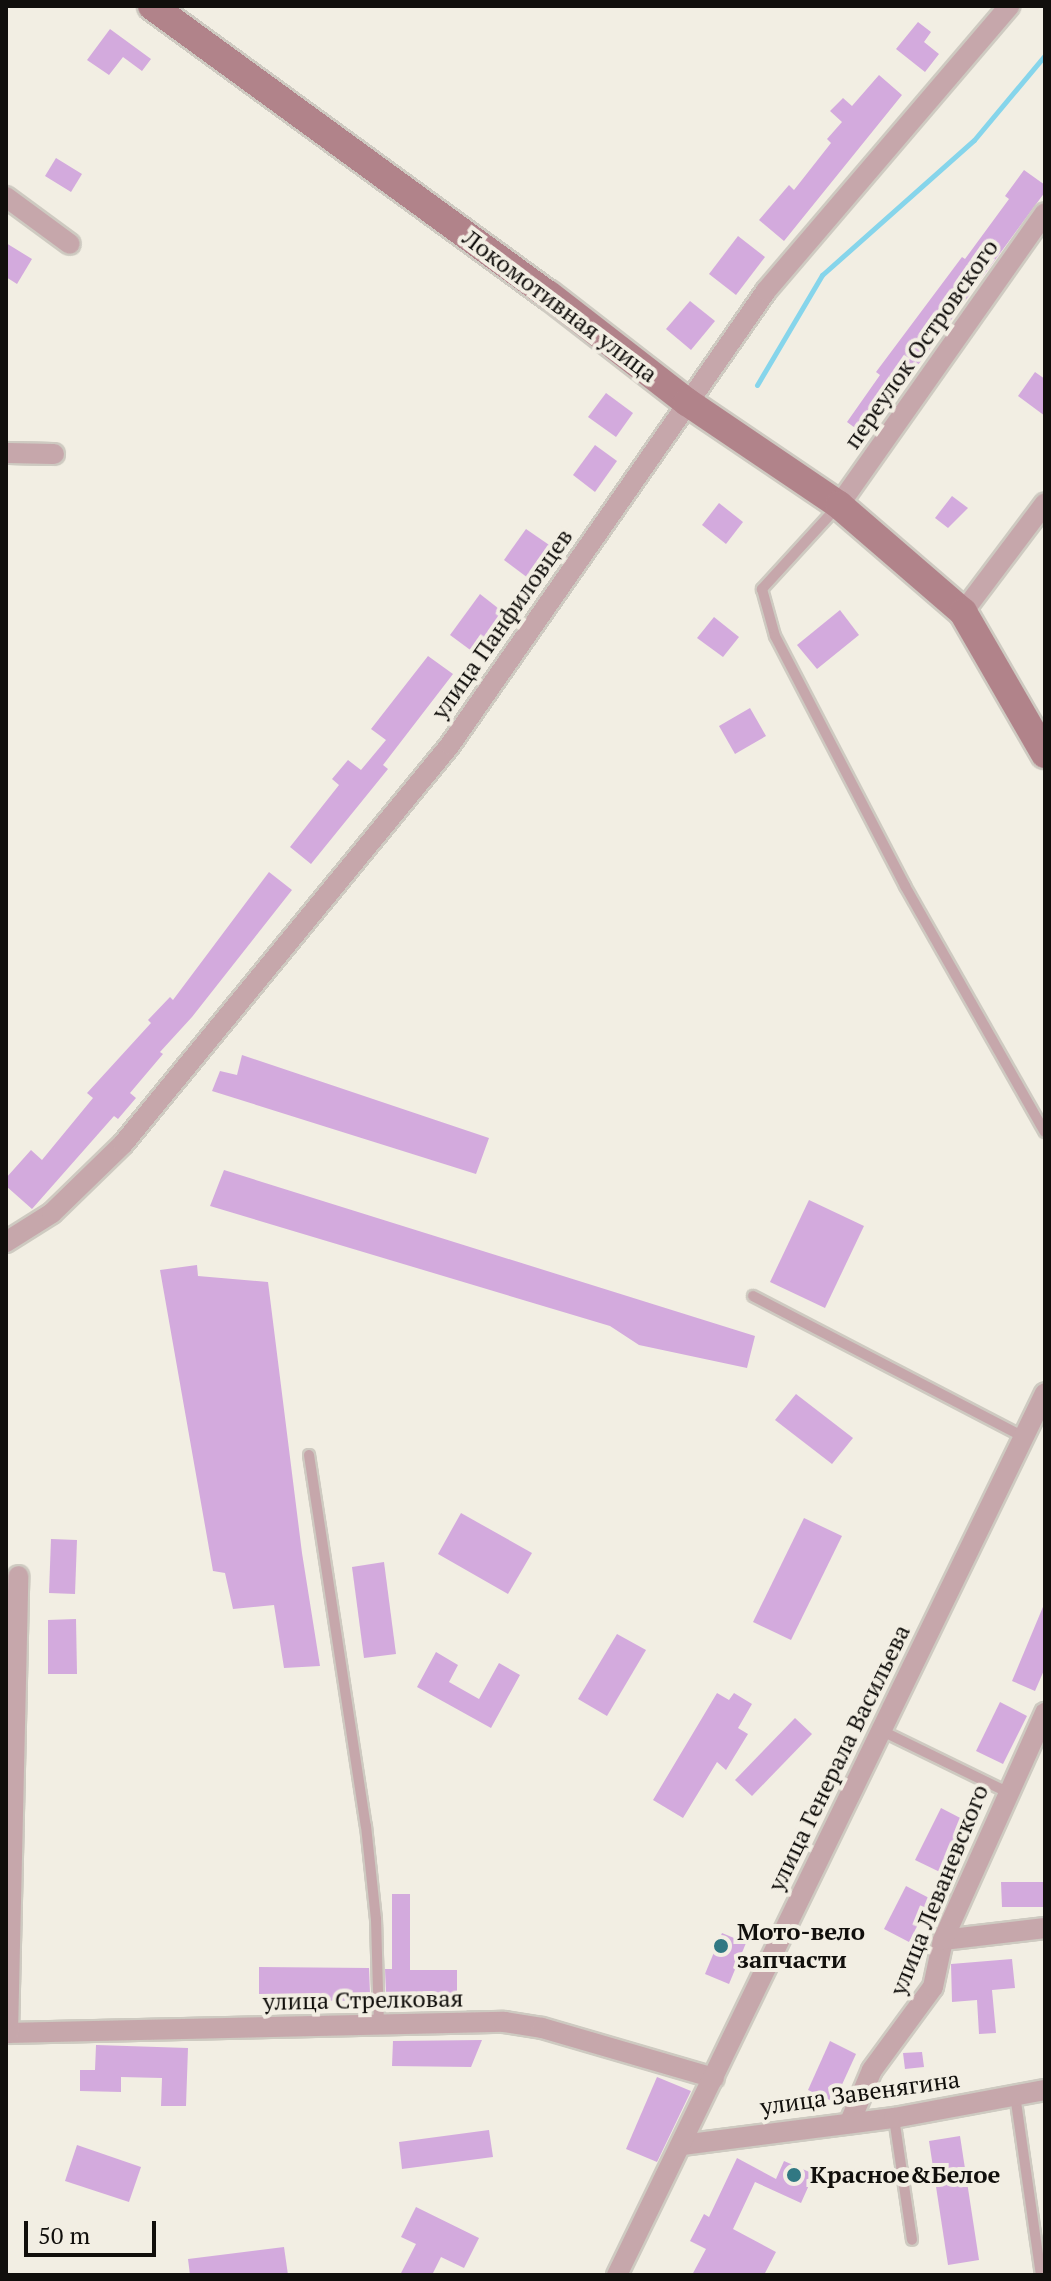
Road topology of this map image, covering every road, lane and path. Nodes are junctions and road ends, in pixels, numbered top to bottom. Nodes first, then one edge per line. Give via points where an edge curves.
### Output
1 (152, 6) edge
2 (1009, 6) edge
3 (6, 197) edge
4 (1045, 213) edge
5 (70, 244) dead end
6 (687, 402) junction
7 (6, 453) edge
8 (54, 454) dead end
9 (1045, 503) edge
10 (839, 505) junction
11 (963, 612) junction
12 (1045, 754) edge
13 (1045, 1132) edge
14 (6, 1242) edge
15 (753, 1296) dead end
16 (1045, 1393) edge
17 (1022, 1436) junction
18 (309, 1455) dead end
19 (18, 1576) dead end
20 (1045, 1713) edge
21 (880, 1730) junction
22 (1007, 1792) junction
23 (1045, 1928) edge
24 (943, 1940) junction
25 (379, 2026) junction
26 (7, 2033) edge
27 (714, 2078) junction
28 (1045, 2090) edge
29 (1015, 2095) junction
30 (894, 2118) junction
31 (850, 2122) junction
32 (682, 2145) junction
33 (912, 2240) dead end
34 (617, 2275) edge
35 (1041, 2275) edge

1 - 6 main road, Локомотивная улица
2 - 6 street, улица Панфиловцев via 766,291
3 - 5 street
4 - 10 street, переулок Островского
6 - 10 main road, Локомотивная улица
6 - 14 street, улица Панфиловцев via 450,745 123,1144 52,1213
7 - 8 street
9 - 11 street
10 - 11 main road, Локомотивная улица
10 - 13 lane via 762,589 775,636 905,886
11 - 12 main road, Локомотивная улица
15 - 17 lane
16 - 17 street, улица Генерала Васильева
17 - 21 street, улица Генерала Васильева
18 - 25 lane via 366,1826
19 - 26 street
20 - 22 street, улица Леваневского
21 - 22 lane
21 - 27 street, улица Генерала Васильева
22 - 24 street, улица Леваневского
23 - 24 street
24 - 31 street, улица Леваневского via 933,1987 872,2070
25 - 26 street, улица Стрелковая
25 - 27 street, улица Стрелковая via 504,2022
27 - 32 street, улица Генерала Васильева
28 - 29 street, улица Завенягина
29 - 30 street, улица Завенягина
29 - 35 lane
30 - 31 street, улица Завенягина
30 - 33 lane
31 - 32 street, улица Завенягина
32 - 34 street, улица Генерала Васильева

